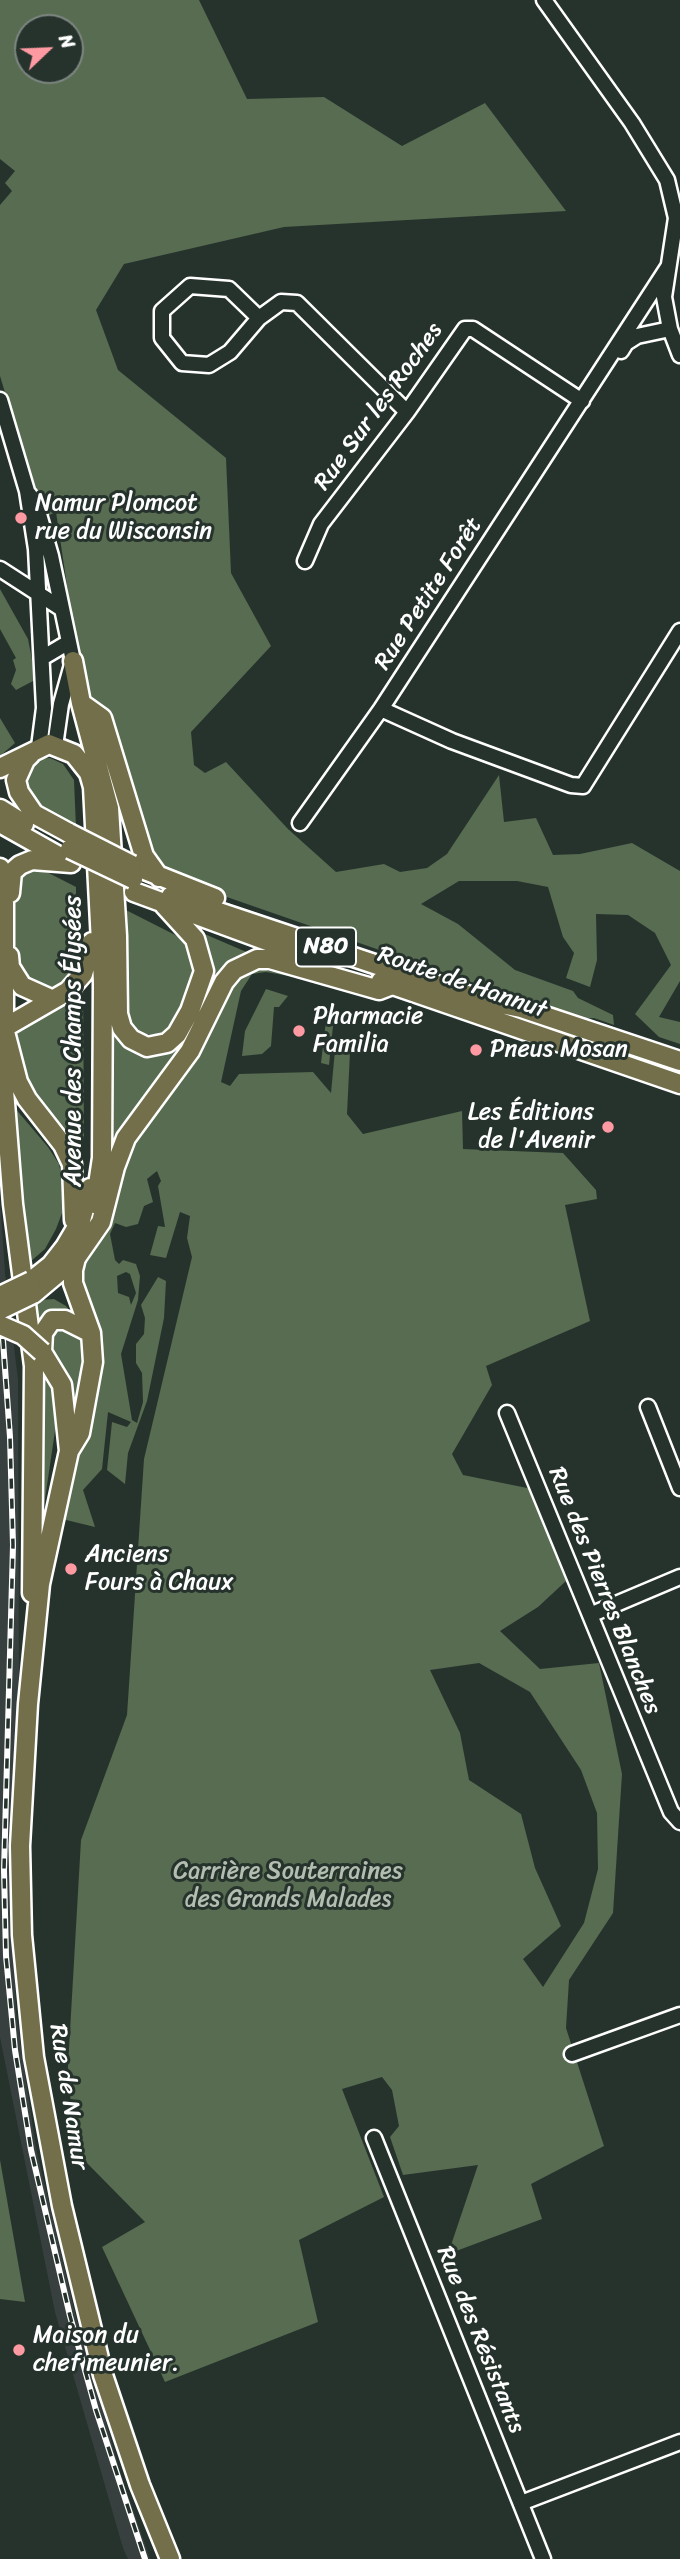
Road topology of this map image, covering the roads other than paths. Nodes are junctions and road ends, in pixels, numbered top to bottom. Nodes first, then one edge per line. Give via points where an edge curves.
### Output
1 (544, 0) edge
2 (678, 218) edge
3 (668, 267) junction
4 (259, 318) junction
5 (670, 329) junction
6 (680, 355) edge
7 (592, 386) junction
8 (0, 400) edge
9 (582, 401) junction
10 (407, 412) junction
11 (27, 491) junction
12 (305, 561) dead end
13 (0, 569) edge
14 (38, 594) junction
15 (62, 609) junction
16 (680, 631) edge
17 (69, 642) junction
18 (42, 658) junction
19 (73, 662) junction
20 (81, 703) junction
21 (381, 709) junction
22 (47, 746) junction
23 (83, 765) junction
24 (0, 768) edge
25 (93, 787) junction
26 (109, 808) junction
27 (0, 809) edge
28 (0, 823) edge
29 (300, 823) dead end
30 (70, 848) junction
31 (0, 868) edge
32 (159, 877) junction
33 (133, 879) junction
34 (164, 905) junction
35 (220, 926) junction
36 (92, 942) junction
37 (270, 959) junction
38 (392, 985) junction
39 (51, 999) junction
40 (521, 1008) junction
41 (4, 1028) junction
42 (680, 1061) edge
43 (680, 1084) edge
44 (72, 1235) junction
45 (76, 1258) junction
46 (37, 1287) junction
47 (0, 1296) edge
48 (80, 1305) junction
49 (0, 1310) edge
50 (0, 1325) edge
51 (90, 1333) junction
52 (42, 1352) junction
53 (648, 1407) dead end
54 (507, 1413) dead end
55 (69, 1451) junction
56 (680, 1488) edge
57 (680, 1577) edge
58 (590, 1615) junction
59 (36, 1627) junction
60 (680, 1822) edge
61 (680, 2015) edge
62 (572, 2054) dead end
63 (374, 2138) dead end
64 (680, 2442) edge
65 (521, 2503) junction
66 (170, 2559) edge
67 (543, 2559) edge

1 - 2 street via 632,123 667,180
2 - 3 street
3 - 5 street via 664,297
3 - 7 street, Rue Petite Forêt
4 - 4 street via 230,352 209,365 182,363 162,338 162,311 190,286 229,289
4 - 10 street via 281,302 297,303
5 - 6 street
5 - 7 street, Rue Petite Forêt via 626,343 605,380
7 - 9 street, Rue Petite Forêt
8 - 11 street
9 - 10 street, Rue Sur les Roches via 473,329 465,329
9 - 21 street, Rue Petite Forêt
10 - 12 street, Rue Sur les Roches via 321,524
11 - 14 street
11 - 15 street via 36,504
13 - 14 street
14 - 15 street
14 - 18 street
15 - 17 street
16 - 21 street via 583,786 452,741
17 - 18 street
17 - 19 street
18 - 22 street
19 - 20 main road
19 - 22 street
20 - 26 main road
20 - 32 main road via 102,718 144,856
21 - 29 street, Rue Petite Forêt
22 - 23 main road via 75,754
22 - 24 main road
22 - 30 main road via 20,768 16,780 34,814
23 - 25 main road, Avenue des Champs Élysées
23 - 36 main road
25 - 26 main road
25 - 45 main road, Avenue des Champs Élysées via 103,982 102,1158 97,1199
26 - 34 main road via 118,1014 131,1039 147,1046 167,1043 177,1034 204,971 195,939
27 - 30 main road, N80
28 - 30 main road, N80
30 - 33 main road, N80, bridge
30 - 39 main road via 32,859 12,872 10,880 10,967 22,986
31 - 41 main road
32 - 33 main road
32 - 40 main road
33 - 34 main road, Route de Hannut / N80
33 - 40 main road, Route de Hannut / N80 via 472,996
34 - 35 main road, Route de Hannut / N80
35 - 37 main road via 242,945
35 - 38 main road, Route de Hannut / N80
36 - 39 main road via 83,974 68,991
36 - 44 main road via 92,1158 89,1191
37 - 38 main road via 379,990
37 - 45 main road via 242,965 224,982 190,1051 126,1138 101,1222
38 - 43 main road, Route de Hannut / N80
39 - 41 main road
40 - 42 main road, Route de Hannut / N80
41 - 44 main road via 18,1082 72,1164
41 - 59 main road via 2,1065 13,1204 34,1366 30,1579
44 - 46 main road
45 - 46 main road, Avenue des Champs Élysées
45 - 48 main road via 73,1283
46 - 47 main road, bridge
46 - 48 main road
46 - 49 main road, Avenue des Champs Élysées, bridge
48 - 51 main road
50 - 52 main road, bridge via 23,1335
51 - 52 main road via 65,1320 52,1320 43,1333
51 - 55 main road via 91,1380 80,1433
52 - 55 main road via 62,1385
53 - 56 street
54 - 58 street, Rue des Pierres Blanches
55 - 59 main road via 40,1584
57 - 58 street
58 - 60 street, Rue des Pierres Blanches via 671,1812
59 - 66 main road, Rue de Namur via 20,1846 22,1936 34,2057 62,2206 103,2375
61 - 62 street
63 - 65 street, Rue des Résistants
64 - 65 street
65 - 67 street, Rue des Résistants

